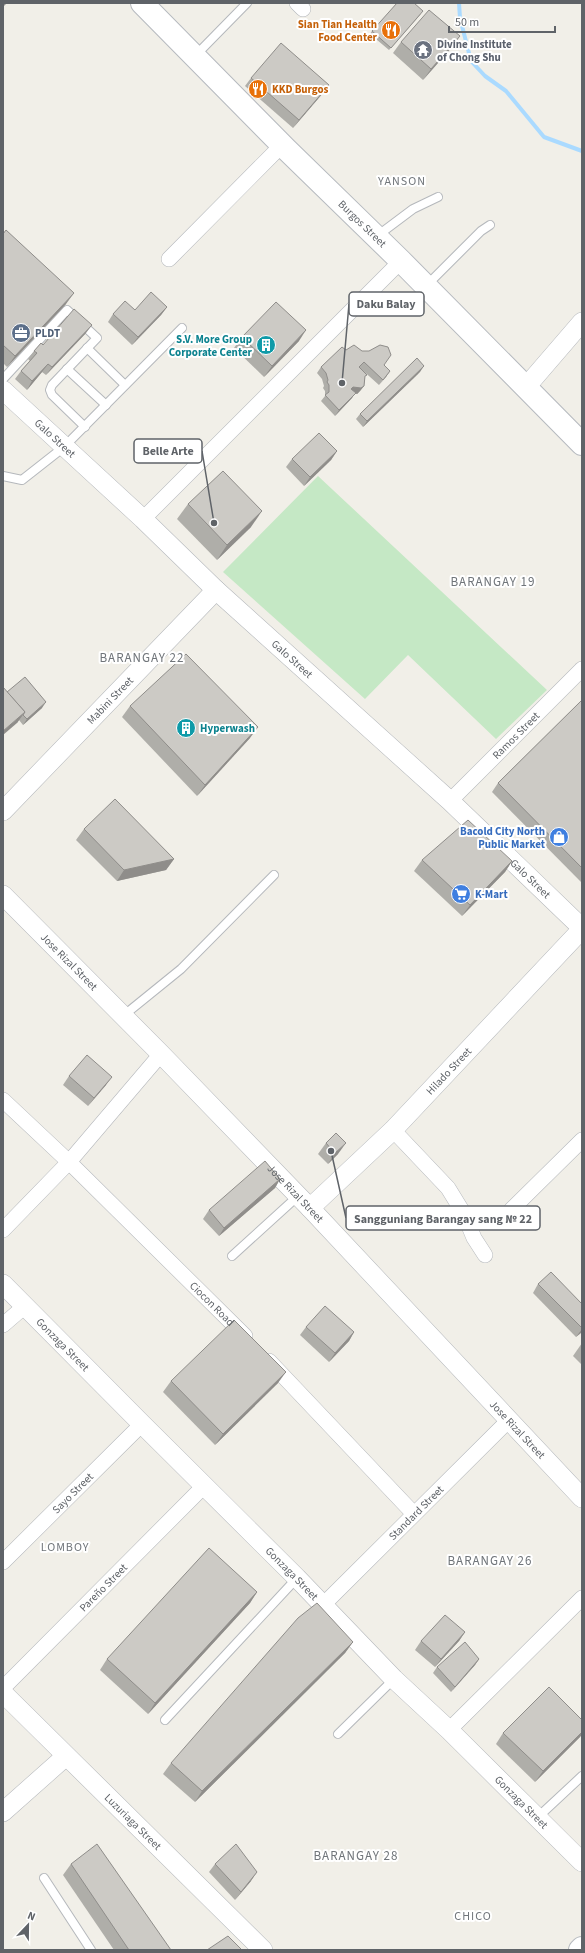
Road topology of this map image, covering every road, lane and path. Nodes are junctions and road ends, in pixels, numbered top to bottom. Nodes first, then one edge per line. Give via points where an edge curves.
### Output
1 (142, 3) edge
2 (247, 3) edge
3 (195, 56) junction
4 (282, 145) junction
5 (438, 197) dead end
6 (490, 225) dead end
7 (376, 236) junction
8 (169, 259) dead end
9 (401, 261) junction
10 (426, 287) junction
11 (582, 322) edge
12 (182, 328) dead end
13 (87, 348) junction
14 (68, 369) junction
15 (3, 379) edge
16 (125, 385) junction
17 (526, 387) junction
18 (3, 390) edge
19 (106, 405) junction
20 (85, 427) junction
21 (582, 444) edge
22 (64, 447) junction
23 (3, 476) edge
24 (143, 519) junction
25 (216, 590) junction
26 (582, 669) edge
27 (450, 801) junction
28 (3, 811) edge
29 (274, 875) dead end
30 (3, 895) edge
31 (582, 929) edge
32 (124, 1016) junction
33 (161, 1054) junction
34 (3, 1100) edge
35 (392, 1130) junction
36 (582, 1140) edge
37 (69, 1162) junction
38 (304, 1202) junction
39 (510, 1210) dead end
40 (3, 1230) edge
41 (485, 1255) dead end
42 (232, 1256) dead end
43 (3, 1284) edge
44 (25, 1306) junction
45 (3, 1325) edge
46 (508, 1421) junction
47 (142, 1424) junction
48 (204, 1486) junction
49 (582, 1498) edge
50 (414, 1514) junction
51 (3, 1562) edge
52 (297, 1578) junction
53 (582, 1598) edge
54 (323, 1604) junction
55 (394, 1679) junction
56 (3, 1688) edge
57 (3, 1693) edge
58 (165, 1720) dead end
59 (449, 1730) junction
60 (338, 1734) dead end
61 (66, 1756) junction
62 (582, 1776) edge
63 (3, 1812) edge
64 (538, 1817) junction
65 (582, 1862) edge
66 (44, 1878) dead end
67 (582, 1948) edge
68 (91, 1950) edge
69 (263, 1950) edge
70 (580, 1950) edge

1 - 3 main road, Burgos Street
2 - 3 lane
3 - 4 main road, Burgos Street
4 - 7 main road, Burgos Street
4 - 8 street
5 - 7 lane via 413,210
6 - 10 lane
7 - 9 main road, Burgos Street
9 - 10 main road, Burgos Street
9 - 24 street
10 - 17 main road, Burgos Street
11 - 17 street
12 - 16 lane
13 - 14 lane
13 - 15 lane via 98,338 67,310
13 - 16 lane
14 - 19 lane
14 - 20 lane via 50,390
16 - 19 lane
17 - 21 main road, Burgos Street
18 - 22 street, Galo Street
19 - 20 lane
20 - 22 lane
22 - 23 lane via 22,480
22 - 24 street, Galo Street
24 - 25 street, Galo Street
25 - 27 street, Galo Street
25 - 28 street, Mabini Street
26 - 27 street, Ramos Street
27 - 31 street, Galo Street
29 - 32 lane via 181,969
30 - 32 street, Jose Rizal Street
31 - 35 street, Hilado Street
32 - 33 street, Jose Rizal Street
33 - 37 street
33 - 38 street, Jose Rizal Street
34 - 37 street, Ciocon Road
35 - 38 street, Hilado Street
35 - 41 street via 448,1188
36 - 39 street
37 - 40 street
37 - 50 street, Ciocon Road via 258,1350
38 - 42 lane
38 - 46 street, Jose Rizal Street
43 - 44 street, Gonzaga Street
44 - 45 street
44 - 47 street, Gonzaga Street
46 - 49 street, Jose Rizal Street
46 - 50 street, Standard Street
47 - 48 street, Gonzaga Street
47 - 51 street, Sayo Street
48 - 52 street, Gonzaga Street
48 - 56 street, Pareño Street
50 - 54 street, Standard Street
52 - 54 street, Gonzaga Street
52 - 58 lane
53 - 59 street
54 - 55 street, Gonzaga Street
55 - 59 street, Gonzaga Street
55 - 60 lane
57 - 61 street, Luzuriaga Street
59 - 64 street, Gonzaga Street
61 - 63 street
61 - 69 street, Luzuriaga Street
62 - 64 lane
64 - 65 street, Gonzaga Street
66 - 68 lane
67 - 70 main road

